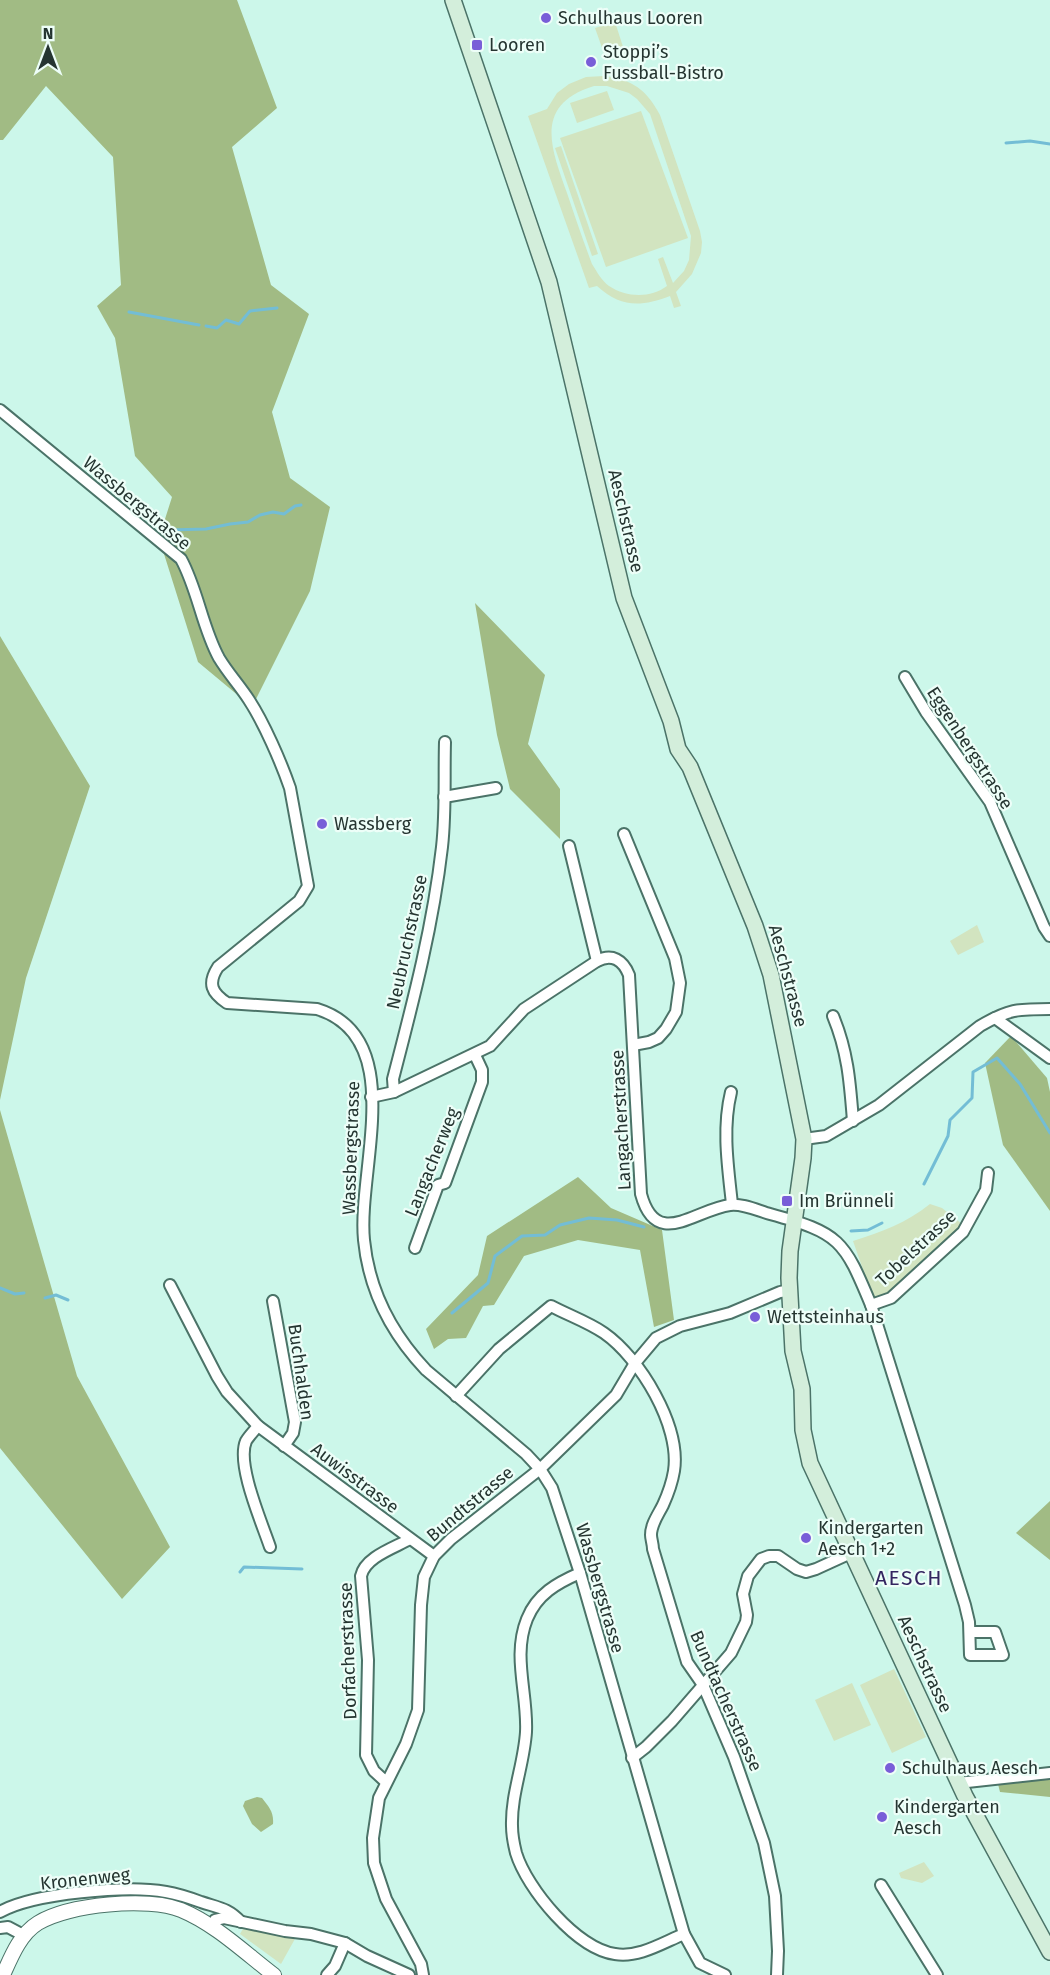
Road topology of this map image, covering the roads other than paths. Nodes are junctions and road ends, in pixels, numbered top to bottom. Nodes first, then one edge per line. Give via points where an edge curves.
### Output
1 (453, 0) edge
2 (0, 410) edge
3 (905, 676) dead end
4 (445, 742) dead end
5 (496, 788) dead end
6 (444, 797) junction
7 (624, 834) dead end
8 (569, 846) dead end
9 (1050, 936) edge
10 (597, 961) junction
11 (1050, 1009) edge
12 (833, 1016) dead end
13 (995, 1017) junction
14 (633, 1045) junction
15 (475, 1055) junction
16 (1050, 1058) edge
17 (394, 1092) junction
18 (731, 1092) dead end
19 (371, 1097) junction
20 (853, 1121) junction
21 (804, 1139) junction
22 (987, 1173) dead end
23 (732, 1204) junction
24 (794, 1221) junction
25 (415, 1248) dead end
26 (170, 1285) dead end
27 (790, 1290) junction
28 (273, 1301) dead end
29 (871, 1305) junction
30 (635, 1364) junction
31 (456, 1396) junction
32 (258, 1426) junction
33 (284, 1446) junction
34 (540, 1469) junction
35 (410, 1539) junction
36 (270, 1546) dead end
37 (851, 1553) junction
38 (434, 1556) junction
39 (580, 1573) junction
40 (970, 1632) dead end
41 (704, 1685) junction
42 (632, 1758) junction
43 (1050, 1773) edge
44 (386, 1782) junction
45 (958, 1783) junction
46 (881, 1885) dead end
47 (0, 1912) edge
48 (241, 1922) junction
49 (0, 1928) edge
50 (213, 1928) junction
51 (684, 1934) junction
52 (25, 1936) junction
53 (345, 1943) junction
54 (1050, 1952) edge
55 (3, 1975) edge
56 (274, 1975) edge
57 (327, 1975) edge
58 (409, 1975) edge
59 (423, 1975) edge
60 (725, 1975) edge
61 (777, 1975) edge
62 (938, 1975) edge

1 - 21 main road, Aeschstrasse via 549,282 624,598 678,749 690,767 717,832 771,975
2 - 19 street, Wassbergstrasse via 181,559 190,575 220,659 250,702 288,781 308,886 299,901 218,968 212,976 212,986 227,1003 317,1009 342,1020 354,1032 368,1058
3 - 9 street, Eggenbergstrasse via 990,802
4 - 6 street, Neubruchstrasse
5 - 6 street
6 - 17 street, Neubruchstrasse via 432,918 393,1078
7 - 14 street via 675,958 680,983 676,1012 666,1029 658,1038
8 - 10 street
10 - 14 street, Langacherstrasse via 615,958 624,964 629,975
10 - 15 street via 524,1009 496,1040
11 - 13 street via 1015,1009
12 - 20 street via 848,1064
13 - 16 street
13 - 20 street
14 - 23 street, Langacherstrasse via 645,1210 657,1222 675,1224
15 - 17 street
15 - 25 street, Langacherweg via 482,1070 482,1082 445,1183 438,1185
17 - 19 street
18 - 23 street via 726,1110
19 - 31 street, Wassbergstrasse via 363,1238 373,1287 394,1332 411,1354
20 - 21 street via 826,1136
21 - 24 main road, Aeschstrasse
22 - 29 street, Tobelstrasse via 986,1190 963,1232 891,1298
23 - 24 street
24 - 27 main road, Aeschstrasse
24 - 29 street via 823,1232 845,1249
26 - 32 street, Auwisstrasse via 227,1392
27 - 30 street, Bundtstrasse via 730,1313 680,1326 656,1338
27 - 37 main road, Aeschstrasse via 805,1444
28 - 33 street, Buchhalden via 295,1422
29 - 40 street via 965,1605
30 - 31 street, Bundtacherstrasse via 604,1333 551,1306 499,1348
30 - 34 street, Bundtstrasse via 616,1395
30 - 41 street, Bundtacherstrasse via 654,1391 672,1435 675,1468 651,1534 687,1662
31 - 34 street, Wassbergstrasse
32 - 33 street, Auwisstrasse
32 - 36 street via 246,1442 243,1460
33 - 35 street, Auwisstrasse
34 - 38 street, Bundtstrasse
34 - 39 street, Wassbergstrasse via 552,1488
35 - 38 street, Auwisstrasse
35 - 44 street, Dorfacherstrasse via 370,1561 361,1576 368,1660 366,1755 374,1771
37 - 41 street via 806,1572 778,1556 761,1559 748,1576 743,1594 746,1622 731,1653
37 - 45 main road, Aeschstrasse
38 - 44 street, Bundtstrasse via 424,1577 421,1605 418,1710
39 - 42 street, Wassbergstrasse
39 - 51 street via 543,1594 522,1632 520,1662 526,1733 512,1812 516,1855 553,1912 595,1949 616,1955 640,1953
41 - 42 street
41 - 61 street, Bundtacherstrasse via 769,1861 777,1912
42 - 51 street, Wassbergstrasse
43 - 45 street
44 - 59 street, Bundtstrasse via 379,1798 373,1838 374,1863 386,1899 421,1964
45 - 54 main road, Aeschstrasse
46 - 62 street
47 - 48 street, Kronenweg via 14,1905 63,1895 125,1888 180,1895 232,1912
48 - 50 street, Kronenweg via 219,1918 214,1920
48 - 53 street, Kronenweg
49 - 52 street via 8,1927
50 - 52 street via 163,1905 118,1903 68,1912 38,1923
50 - 56 street
51 - 60 street, Wassbergstrasse via 700,1963
52 - 55 street
53 - 57 street
53 - 58 street, Kronenweg

